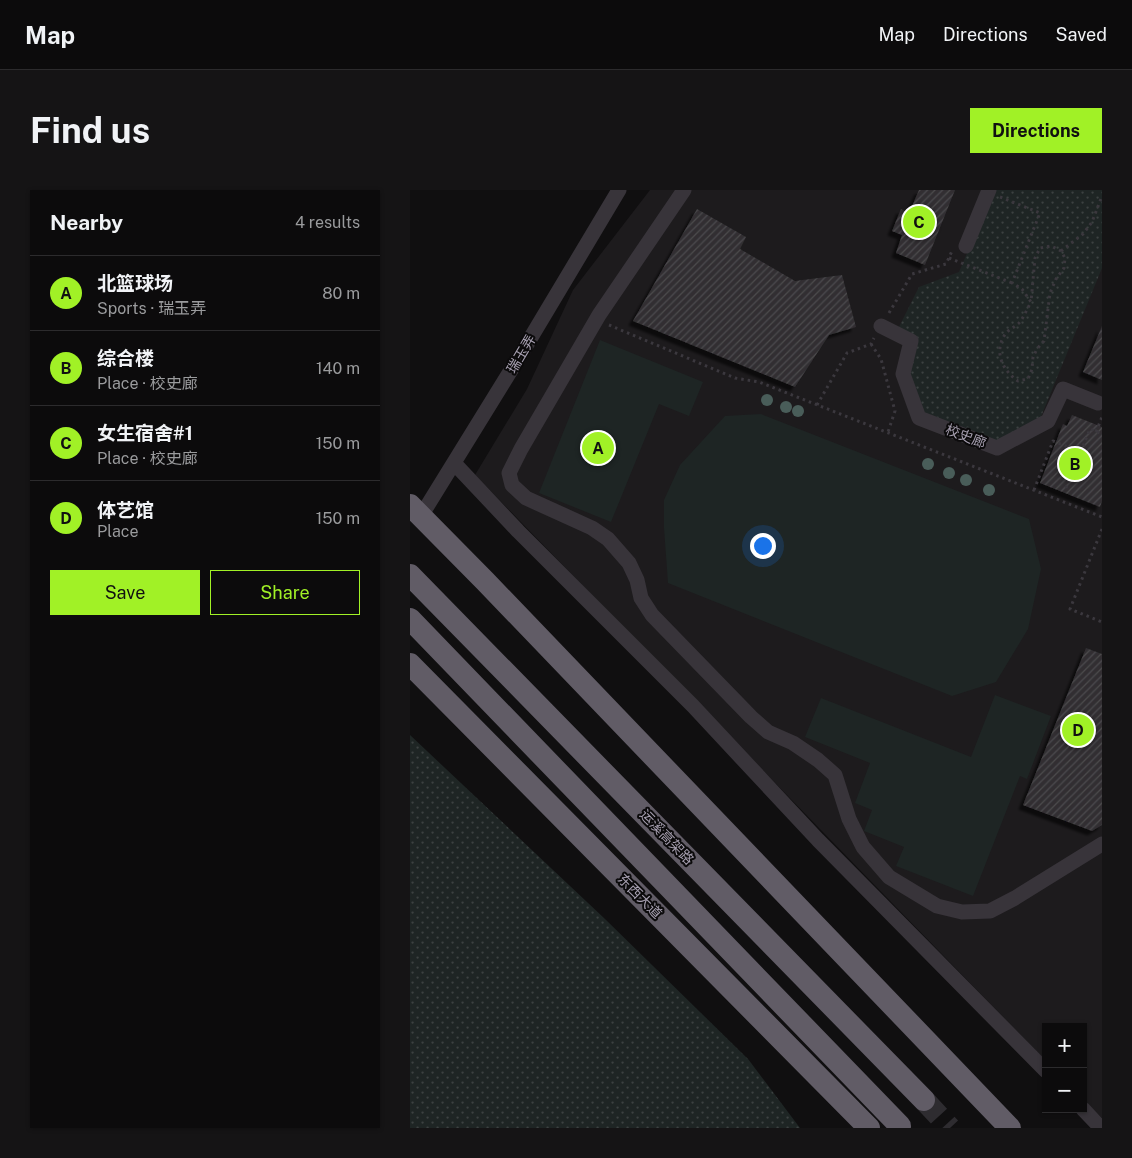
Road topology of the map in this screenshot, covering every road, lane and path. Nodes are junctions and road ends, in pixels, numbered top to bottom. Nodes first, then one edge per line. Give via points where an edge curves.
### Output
1 (619, 190) edge
2 (684, 190) edge
3 (988, 191) edge
4 (1102, 196) edge
5 (966, 246) dead end
6 (1061, 251) junction
7 (949, 258) dead end
8 (1012, 283) junction
9 (1031, 302) junction
10 (596, 320) junction
11 (881, 326) dead end
12 (871, 344) dead end
13 (1100, 410) edge
14 (888, 432) junction
15 (1096, 432) junction
16 (1102, 434) edge
17 (1081, 452) junction
18 (454, 463) junction
19 (1066, 488) dead end
20 (1034, 490) junction
21 (415, 511) edge
22 (1102, 517) edge
23 (1102, 530) edge
24 (410, 575) edge
25 (410, 619) edge
26 (1102, 622) edge
27 (410, 664) edge
28 (1102, 844) edge
29 (1043, 1068) edge
30 (924, 1100) tunnel mouth
31 (1087, 1113) edge
32 (900, 1126) dead end
33 (869, 1128) edge
34 (1010, 1128) edge
35 (1102, 1128) edge

1 - 18 street, 瑞玉弄
2 - 10 street
3 - 5 street
3 - 8 path via 1040,213
4 - 6 path via 1092,222 1083,234
6 - 9 path via 1051,246 1040,248 1035,258
6 - 9 path via 1064,268 1050,293 1044,341 1033,357 1028,379 1018,380 1010,376 1002,363 1000,347 1004,335 1019,324
7 - 8 path
8 - 9 path via 1022,289
10 - 14 path via 735,378 759,382
10 - 28 street via 521,449 509,473 512,485 526,498 592,528 608,539 629,563 641,598 658,621 750,717 768,732 793,743 818,760 835,775 849,818 863,847 889,877 937,906 962,912 990,910
11 - 13 street, 校史廊 via 911,341 903,374 919,418 997,448 1048,421 1063,389
12 - 14 path via 881,359 895,411
13 - 15 path
14 - 20 path
15 - 16 path
15 - 17 path via 1090,429
17 - 19 path
17 - 20 path via 1053,442
18 - 21 street, 瑞玉弄
18 - 29 street
20 - 22 path
21 - 34 highway via 486,581
23 - 26 path via 1070,609
24 - 30 highway, 运溪高架路
25 - 32 highway
27 - 33 highway, 东西大道
31 - 35 street

